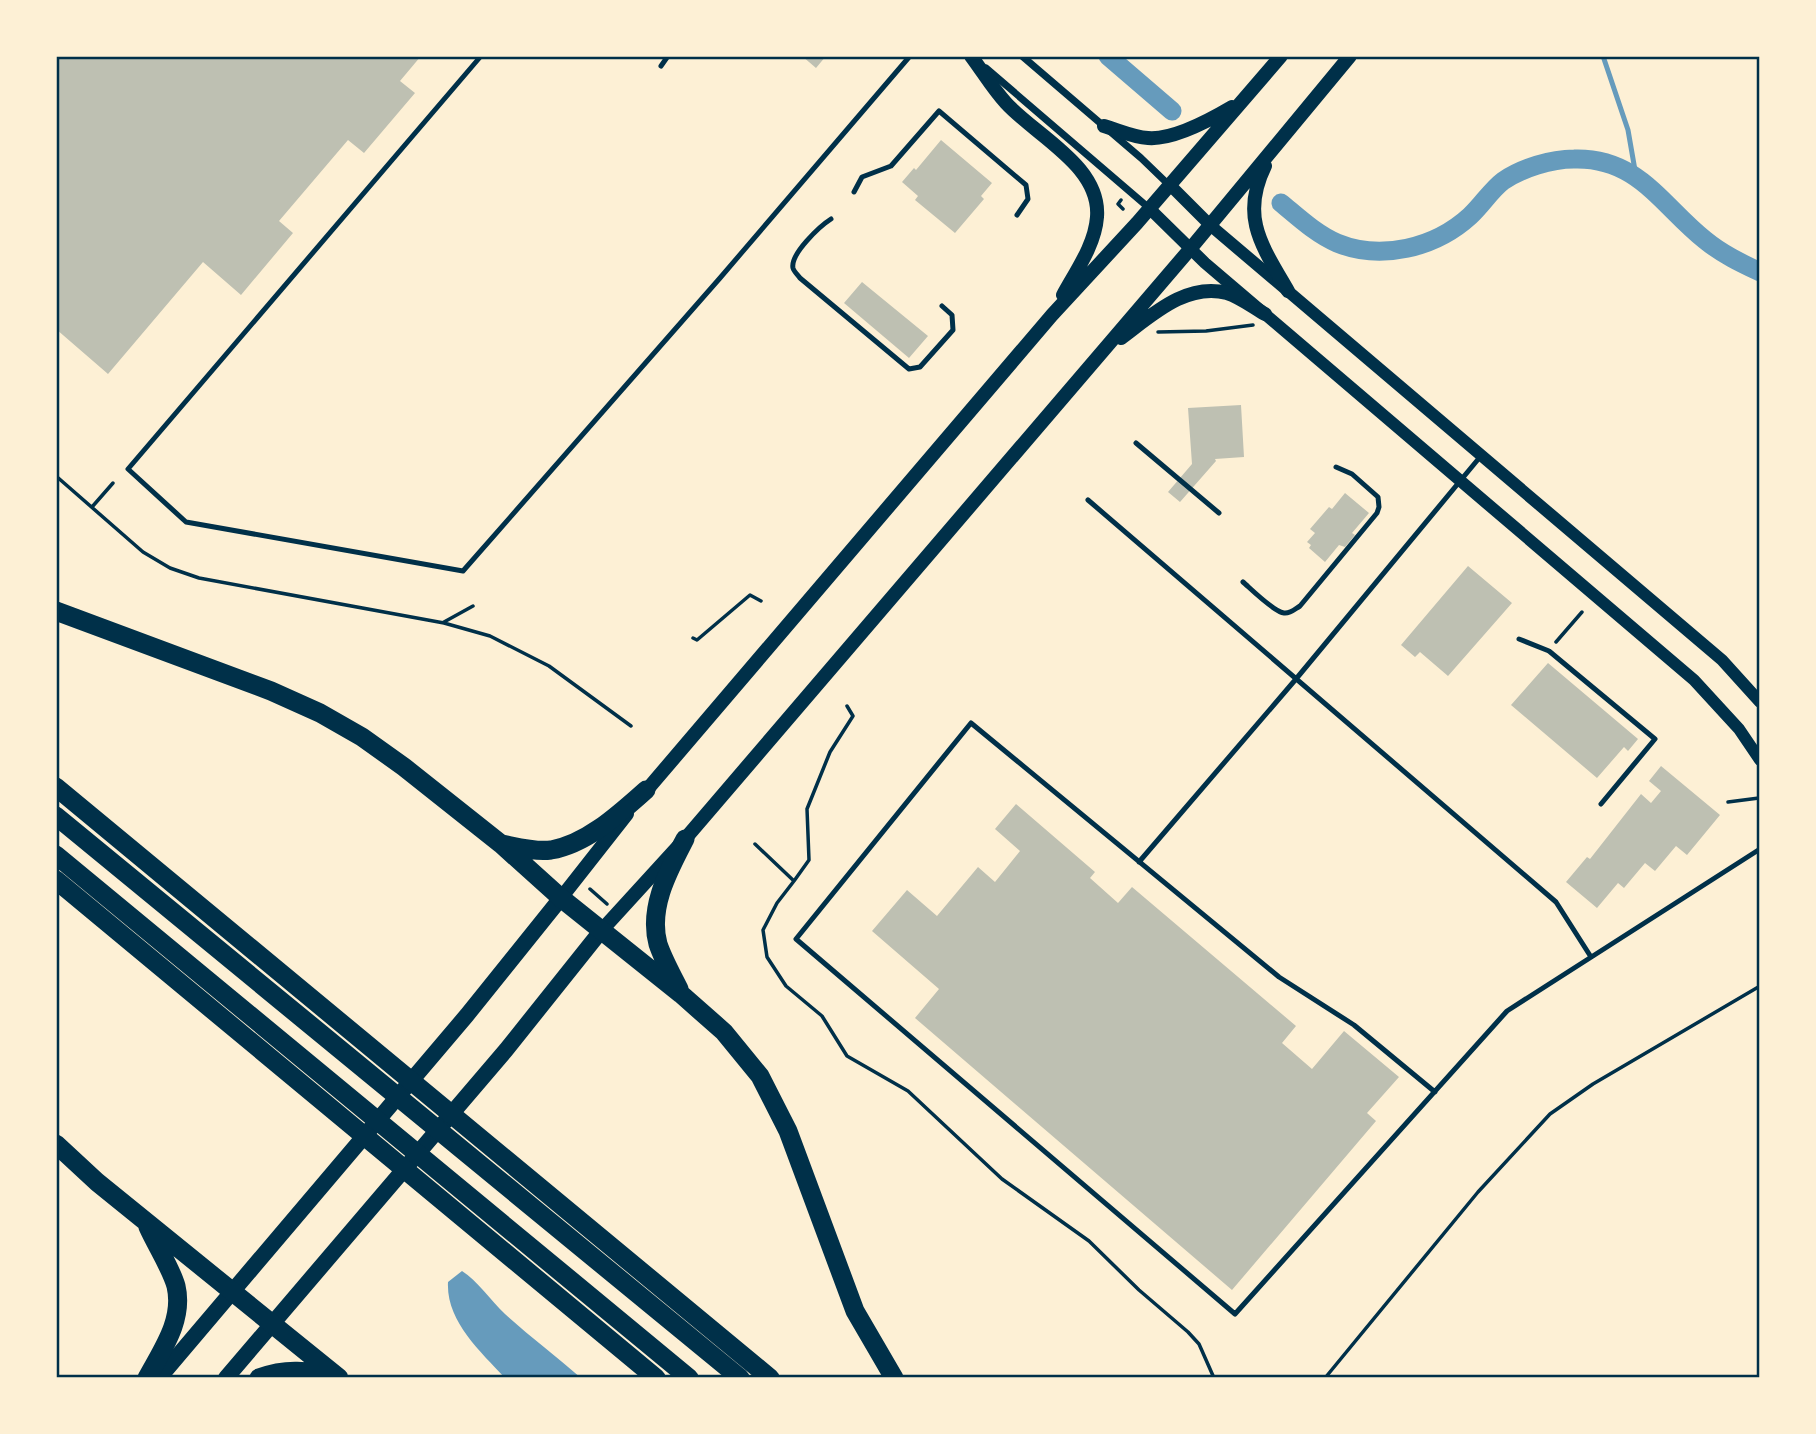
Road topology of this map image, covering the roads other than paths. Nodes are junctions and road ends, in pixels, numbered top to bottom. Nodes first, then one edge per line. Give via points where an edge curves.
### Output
1 (481, 56) edge
2 (668, 56) edge
3 (911, 56) edge
4 (971, 56) edge
5 (1021, 56) edge
6 (1281, 56) edge
7 (1350, 56) edge
8 (660, 66) dead end
9 (1242, 102) junction
10 (1104, 126) junction
11 (1273, 149) junction
12 (1170, 186) junction
13 (855, 192) dead end
14 (1150, 209) junction
15 (1017, 215) dead end
16 (831, 219) dead end
17 (1210, 225) junction
18 (1191, 248) junction
19 (1288, 291) junction
20 (942, 306) dead end
21 (1052, 315) junction
22 (1261, 319) junction
23 (1100, 354) junction
24 (1136, 443) dead end
25 (1482, 454) junction
26 (1336, 467) dead end
27 (1461, 479) junction
28 (1088, 500) dead end
29 (1219, 513) dead end
30 (1242, 582) dead end
31 (56, 611) edge
32 (1519, 639) dead end
33 (1296, 679) junction
34 (1760, 702) edge
35 (1760, 760) edge
36 (56, 787) edge
37 (646, 790) junction
38 (1601, 804) dead end
39 (56, 816) edge
40 (685, 839) junction
41 (501, 844) junction
42 (1760, 849) edge
43 (56, 855) edge
44 (1139, 862) junction
45 (56, 880) edge
46 (561, 898) junction
47 (601, 931) junction
48 (1591, 957) junction
49 (681, 993) junction
50 (1435, 1091) junction
51 (56, 1144) edge
52 (146, 1222) junction
53 (232, 1292) junction
54 (272, 1324) junction
55 (147, 1378) edge
56 (159, 1378) edge
57 (226, 1378) edge
58 (259, 1378) edge
59 (337, 1378) edge
60 (656, 1378) edge
61 (689, 1378) edge
62 (740, 1378) edge
63 (770, 1378) edge
64 (894, 1378) edge

1 - 3 lane via 128,469 186,522 463,571
2 - 8 lane
4 - 14 street
4 - 21 main road via 1006,104 1082,171 1092,186 1097,218 1094,230
5 - 10 street
6 - 9 main road
7 - 11 main road
9 - 10 main road via 1162,137 1143,138
9 - 12 main road
10 - 12 street
11 - 17 main road
11 - 19 main road via 1259,177 1254,222
12 - 14 main road
12 - 17 street
13 - 15 lane via 862,177 891,166 940,111 1026,185 1028,199
14 - 18 street
14 - 21 main road
16 - 20 lane via 800,249 793,268 909,369 920,367 953,330 952,315
17 - 18 main road
17 - 19 street
18 - 22 street
18 - 23 main road
19 - 25 street
21 - 37 main road
22 - 23 main road via 1225,293 1195,292 1173,301
22 - 27 street
23 - 40 main road
24 - 29 lane
25 - 27 lane
25 - 34 street via 1722,660
26 - 30 lane via 1352,474 1378,497 1377,513 1292,611 1278,610
27 - 33 lane
27 - 35 street via 1694,680 1740,729
28 - 33 lane
31 - 41 highway via 320,712 404,767
32 - 38 lane via 1549,650 1655,739
33 - 44 lane
33 - 48 lane via 1556,902
36 - 63 highway
37 - 41 highway via 590,834 567,845 547,850
37 - 46 main road
39 - 62 highway
40 - 47 main road
40 - 49 highway via 664,884 656,918 658,942
41 - 46 highway
42 - 48 lane
43 - 61 highway
44 - 50 lane via 1279,977 1354,1025
44 - 50 lane via 971,723 796,940 1235,1314
45 - 60 highway
46 - 47 highway
46 - 53 main road
47 - 49 highway
47 - 54 main road via 506,1050
48 - 50 lane via 1507,1011
49 - 64 highway via 724,1032 760,1076 788,1131 856,1311
51 - 52 highway
52 - 53 highway
52 - 55 highway via 175,1286 177,1312
53 - 54 highway
53 - 56 main road
54 - 57 main road
54 - 59 highway
58 - 59 highway via 297,1370

